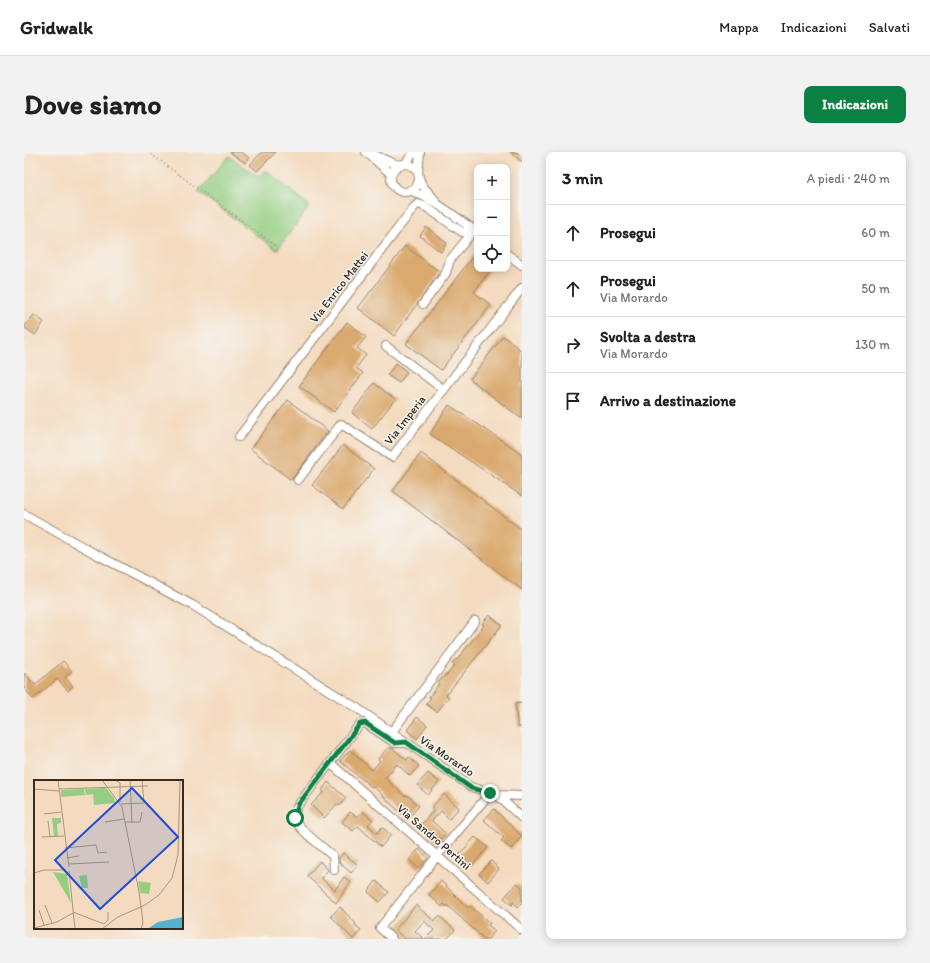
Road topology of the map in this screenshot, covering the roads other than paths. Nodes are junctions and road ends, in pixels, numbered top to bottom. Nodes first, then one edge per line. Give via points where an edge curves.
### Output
1 (366, 152) edge
2 (370, 152) edge
3 (414, 152) edge
4 (420, 152) edge
5 (402, 164) junction
6 (392, 174) junction
7 (418, 176) junction
8 (410, 190) junction
9 (440, 204) junction
10 (474, 230) edge
11 (474, 232) edge
12 (474, 234) edge
13 (510, 256) edge
14 (522, 265) edge
15 (522, 288) edge
16 (423, 304) dead end
17 (386, 346) dead end
18 (444, 390) junction
19 (239, 437) dead end
20 (298, 480) dead end
21 (24, 514) edge
22 (475, 621) dead end
23 (391, 732) junction
24 (406, 742) junction
25 (330, 763) junction
26 (493, 794) junction
27 (522, 796) edge
28 (522, 818) edge
29 (437, 856) junction
30 (334, 870) dead end
31 (522, 930) edge
32 (392, 939) edge

1 - 6 street
2 - 5 street
3 - 5 street
4 - 7 street
5 - 6 street via 394,169
5 - 7 street via 410,165
6 - 8 street via 391,181 395,187 400,191
7 - 8 street via 415,187
7 - 9 street via 422,185
8 - 9 street
9 - 10 street
11 - 19 street, Via Enrico Mattei via 462,232 426,207 418,204 415,206
12 - 16 street via 450,260 446,273
13 - 14 street
15 - 18 street, Via Imperia
17 - 18 street, Via Imperia
18 - 20 street, Via Imperia via 392,457 341,424
21 - 23 street, Via Morardo via 194,606
22 - 23 street
23 - 24 street, Via Morardo
24 - 25 street, Via Morardo via 395,743 365,723 360,724
24 - 26 street, Via Morardo via 471,788
25 - 29 street, Via Sandro Pertini
25 - 30 street, Via Morardo via 298,805 295,818 302,830 333,856
26 - 27 street, Via Morardo
26 - 28 street
26 - 29 street
29 - 31 street, Via Sandro Pertini
29 - 32 street via 380,928

